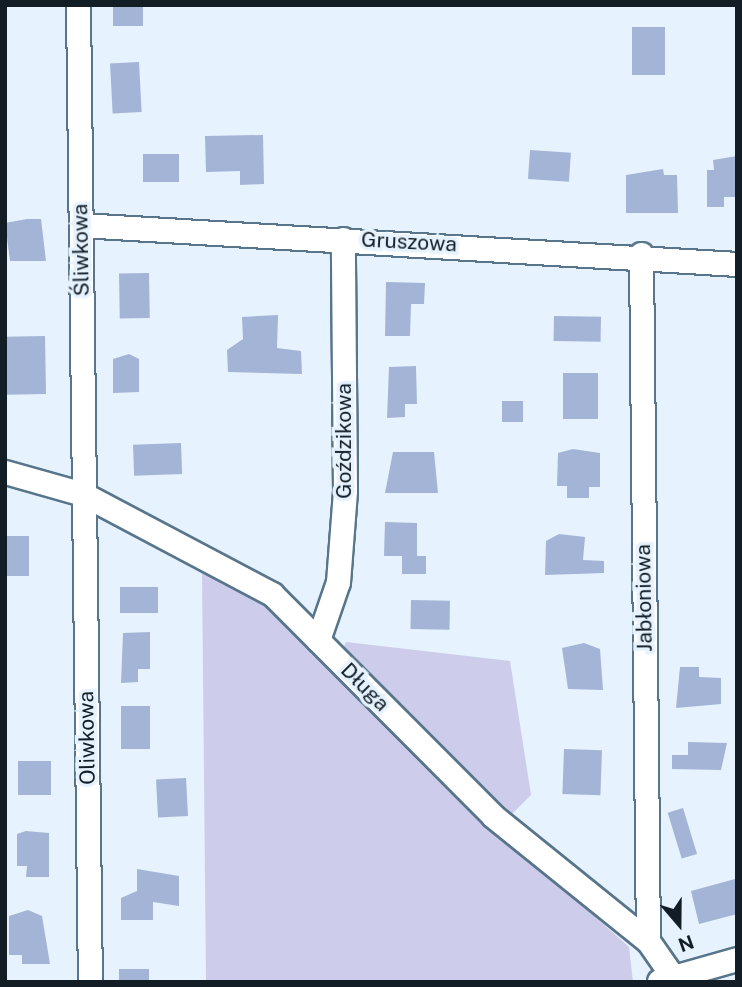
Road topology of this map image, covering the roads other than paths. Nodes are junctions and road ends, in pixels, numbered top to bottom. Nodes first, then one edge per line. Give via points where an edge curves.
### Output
1 (78, 5) edge
2 (81, 225) junction
3 (343, 239) junction
4 (640, 254) junction
5 (737, 264) edge
6 (5, 472) edge
7 (83, 495) junction
8 (318, 640) junction
9 (648, 941) junction
10 (737, 959) edge
11 (666, 980) edge
12 (90, 982) edge

1 - 2 street, Śliwkowa
2 - 3 street, Gruszowa
2 - 7 street, Śliwkowa
3 - 4 street, Gruszowa
3 - 8 street, Goździkowa via 345,491 338,582
4 - 5 street, Gruszowa
4 - 9 street, Jabłoniowa
6 - 7 street, Długa
7 - 8 street, Długa via 272,594
7 - 12 street, Oliwkowa
8 - 9 street, Długa via 493,816
9 - 11 street, Długa
10 - 11 street

